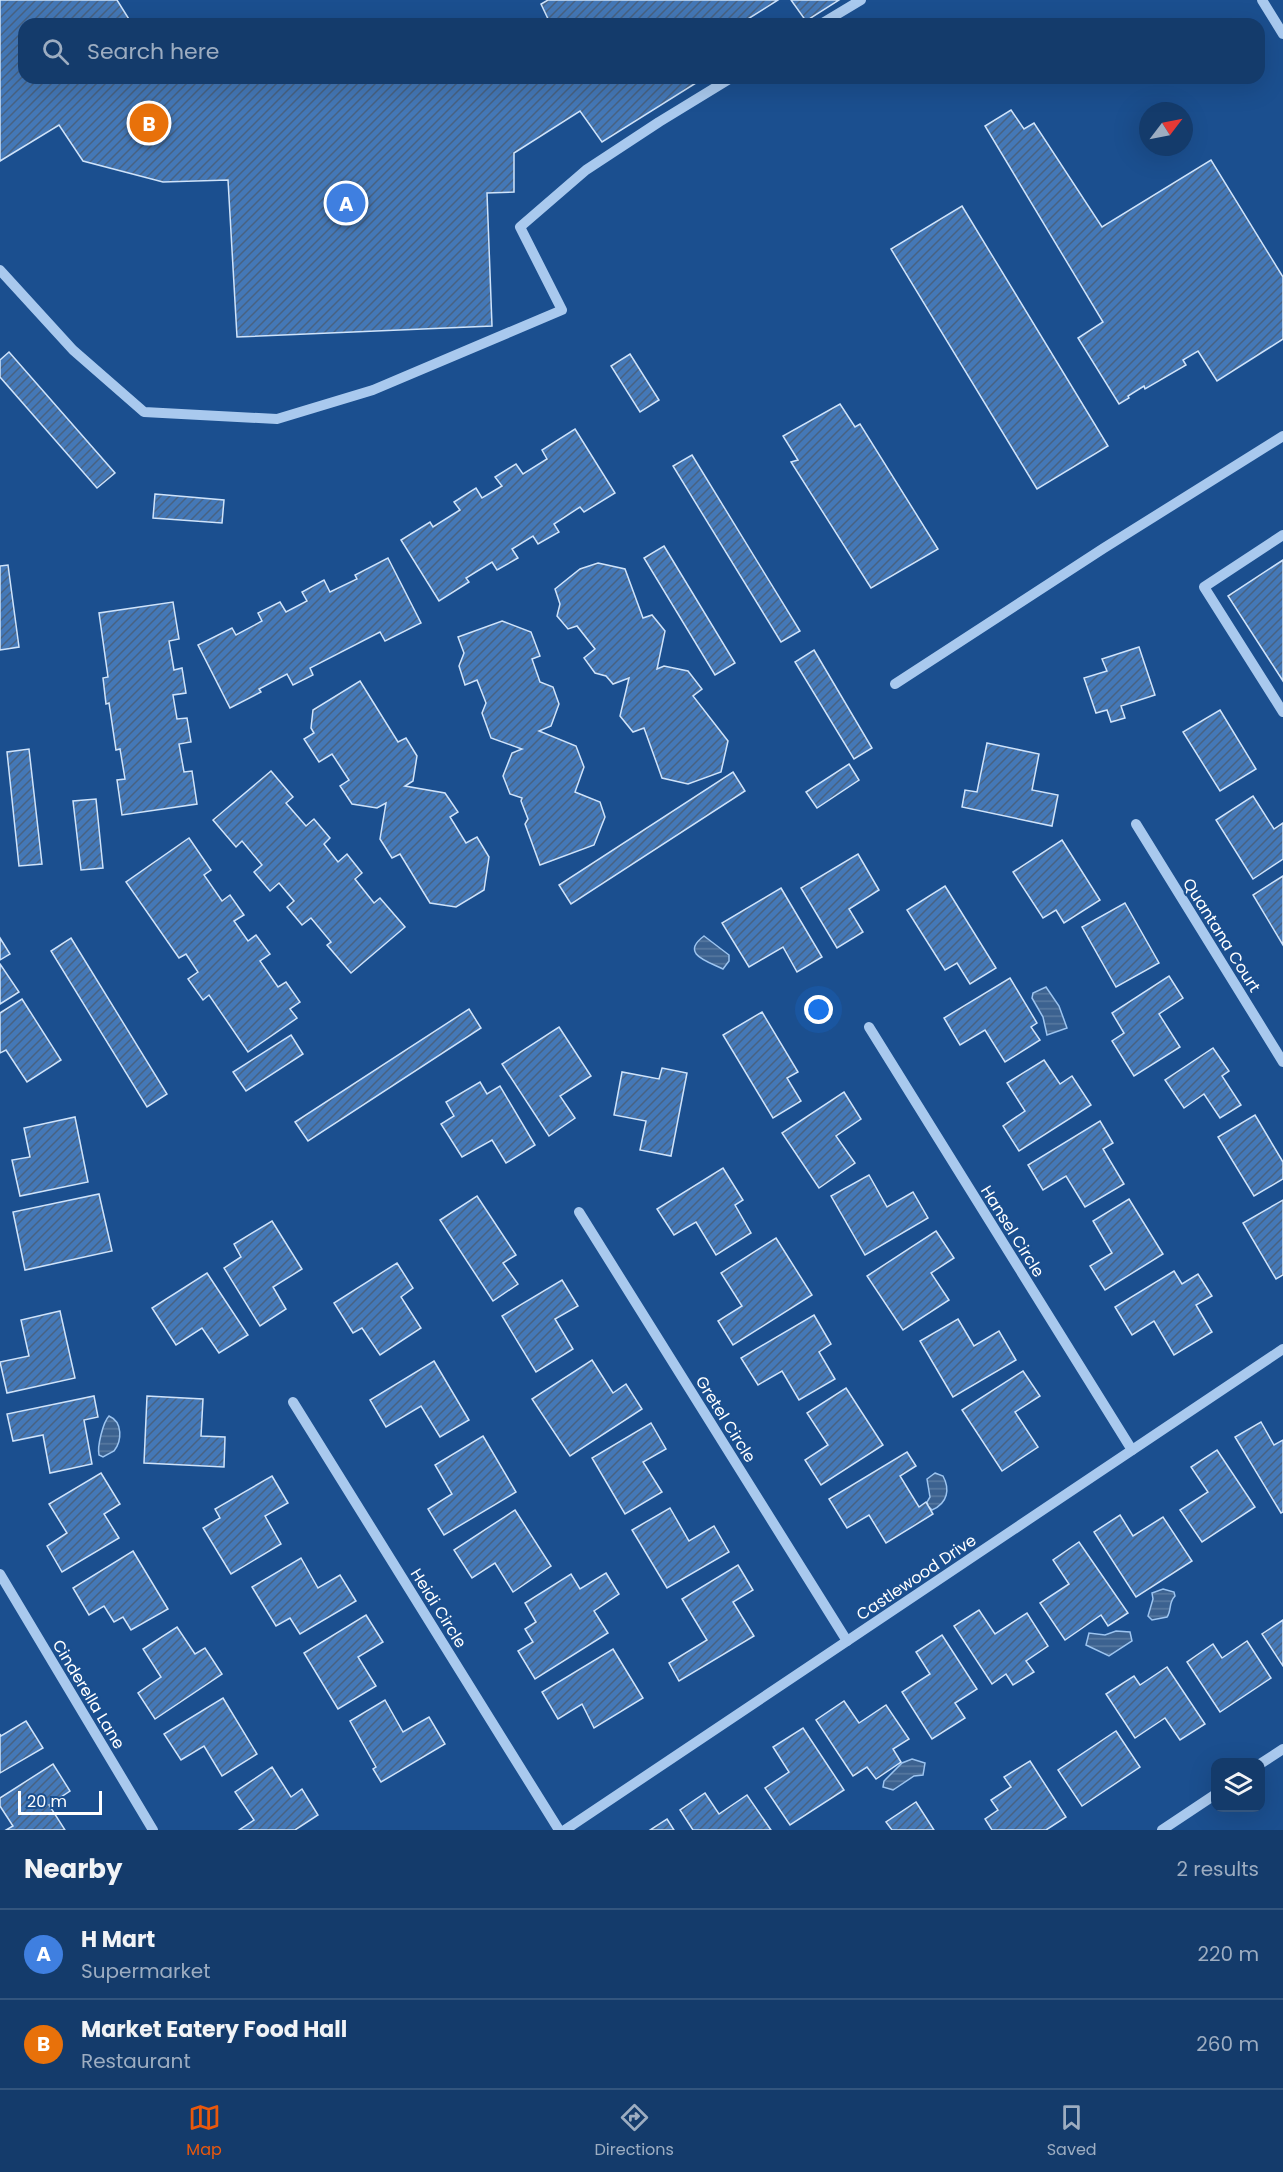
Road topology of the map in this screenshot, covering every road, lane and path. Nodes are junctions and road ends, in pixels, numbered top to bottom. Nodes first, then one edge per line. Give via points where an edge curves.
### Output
1 (861, 0) edge
2 (1262, 0) edge
3 (831, 18) edge
4 (1283, 34) edge
5 (721, 84) edge
6 (0, 270) edge
7 (1283, 436) edge
8 (1283, 536) edge
9 (895, 684) dead end
10 (1283, 712) edge
11 (1136, 824) dead end
12 (869, 1027) dead end
13 (1283, 1062) edge
14 (579, 1212) dead end
15 (1283, 1349) edge
16 (293, 1402) dead end
17 (1132, 1450) junction
18 (0, 1574) edge
19 (847, 1641) junction
20 (1283, 1749) edge
21 (1265, 1761) edge
22 (1211, 1797) edge
23 (153, 1830) edge
24 (559, 1830) edge
25 (565, 1830) edge
26 (1162, 1830) edge

1 - 3 street
2 - 4 street
5 - 6 street via 586,170 520,227 562,310 373,390 277,419 144,412 73,350
7 - 9 street
8 - 10 street via 1204,587
11 - 13 street, Quantana Court
12 - 17 street, Hansel Circle
14 - 19 street, Gretel Circle
15 - 17 street, Castlewood Drive
16 - 24 street, Heidi Circle
17 - 19 street, Castlewood Drive
18 - 23 street, Cinderella Lane
19 - 25 street, Castlewood Drive
20 - 21 street
22 - 26 street

